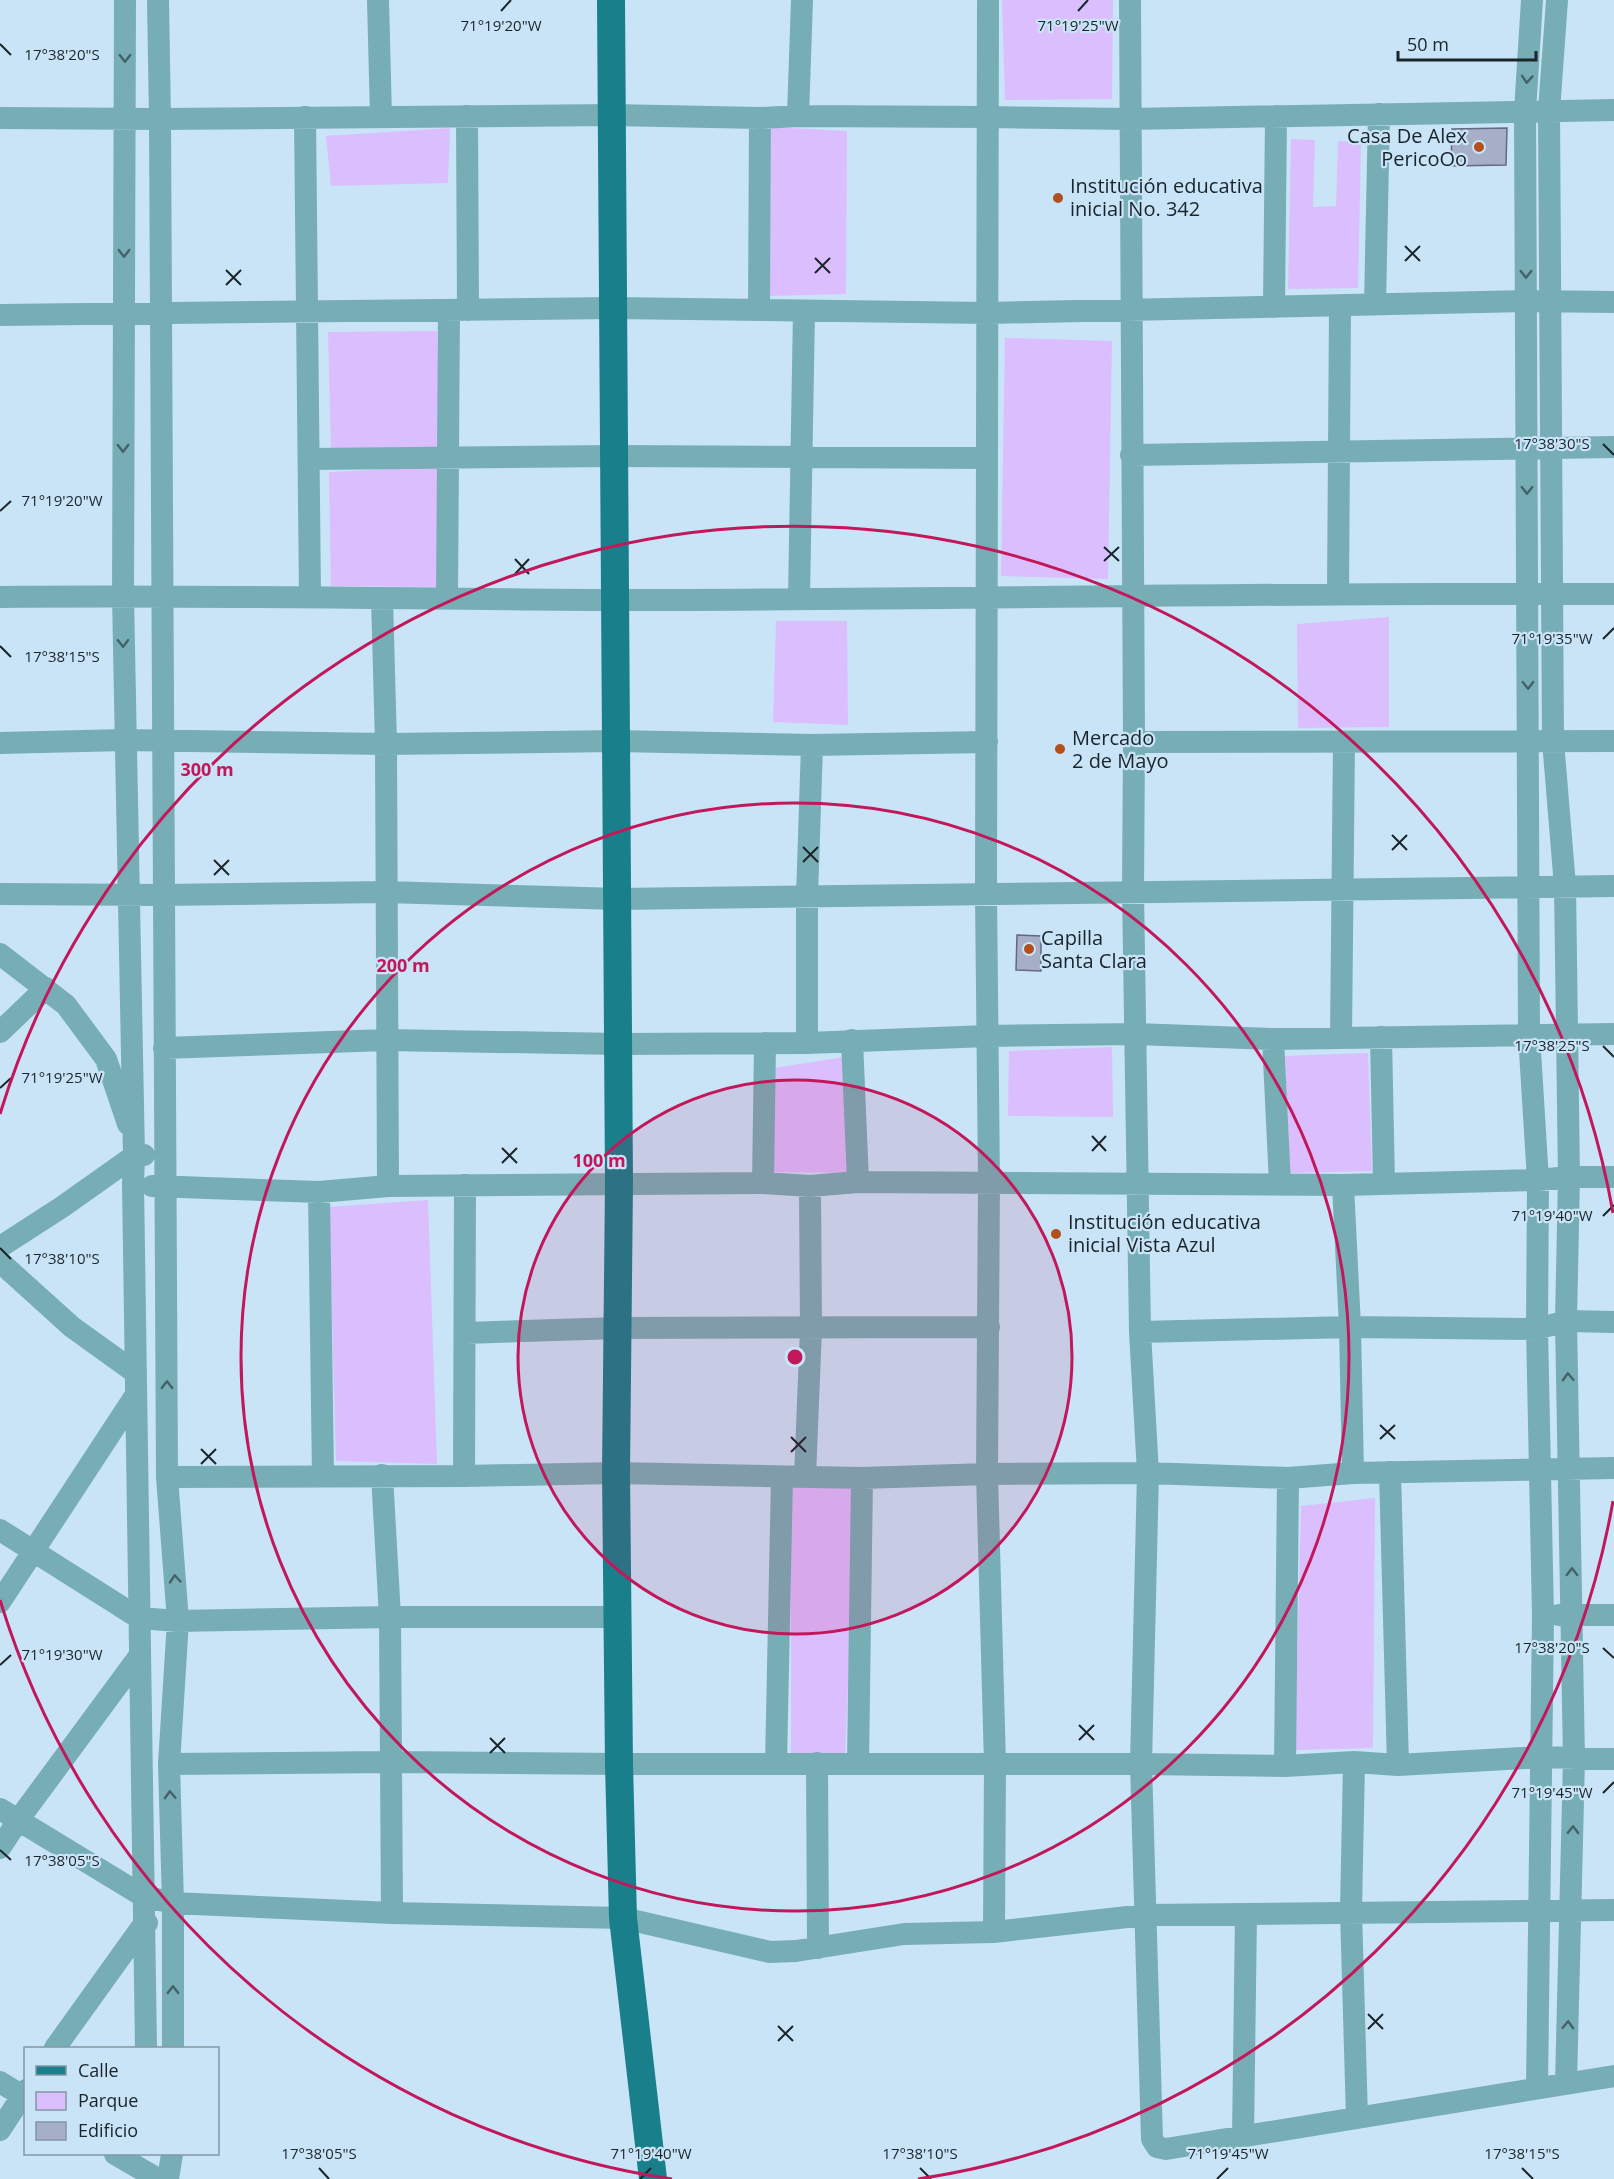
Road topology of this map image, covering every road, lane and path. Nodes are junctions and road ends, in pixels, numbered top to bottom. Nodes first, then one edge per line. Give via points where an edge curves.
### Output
1 (125, 0) edge
2 (158, 0) edge
3 (378, 0) edge
4 (612, 0) edge
5 (802, 0) edge
6 (987, 0) edge
7 (1130, 0) edge
8 (1532, 0) edge
9 (1557, 0) edge
10 (1614, 110) edge
11 (1525, 111) junction
12 (1549, 111) junction
13 (1379, 114) junction
14 (612, 115) junction
15 (467, 116) junction
16 (798, 116) junction
17 (1276, 116) junction
18 (305, 117) junction
19 (381, 117) junction
20 (987, 117) junction
21 (0, 118) edge
22 (760, 118) junction
23 (125, 119) junction
24 (160, 119) junction
25 (1130, 119) junction
26 (1526, 301) junction
27 (1551, 302) junction
28 (1614, 302) edge
29 (1376, 305) junction
30 (1340, 306) junction
31 (613, 308) junction
32 (1274, 308) junction
33 (459, 310) junction
34 (759, 310) junction
35 (308, 311) junction
36 (804, 311) junction
37 (1131, 311) junction
38 (160, 313) junction
39 (988, 313) junction
40 (0, 315) edge
41 (123, 315) junction
42 (1614, 447) edge
43 (1527, 448) junction
44 (1551, 448) junction
45 (1339, 451) junction
46 (1131, 455) junction
47 (615, 456) junction
48 (448, 457) junction
49 (801, 457) junction
50 (987, 458) junction
51 (309, 459) junction
52 (1338, 594) junction
53 (1527, 594) junction
54 (1552, 594) junction
55 (1614, 594) edge
56 (1133, 595) junction
57 (123, 596) junction
58 (162, 596) junction
59 (0, 597) edge
60 (310, 597) junction
61 (382, 597) junction
62 (987, 597) junction
63 (447, 598) junction
64 (799, 598) junction
65 (617, 600) junction
66 (125, 740) junction
67 (162, 740) junction
68 (617, 741) junction
69 (1528, 741) junction
70 (1553, 741) junction
71 (1614, 741) edge
72 (987, 742) junction
73 (1134, 742) junction
74 (1344, 742) junction
75 (0, 743) edge
76 (386, 744) junction
77 (812, 745) junction
78 (1529, 886) junction
79 (1564, 886) junction
80 (1614, 886) edge
81 (1343, 889) junction
82 (386, 892) junction
83 (1133, 892) junction
84 (0, 894) edge
85 (986, 894) junction
86 (128, 895) junction
87 (163, 896) junction
88 (807, 897) junction
89 (618, 899) junction
90 (0, 954) edge
91 (46, 988) junction
92 (0, 1032) edge
93 (1565, 1033) junction
94 (1136, 1034) junction
95 (1614, 1034) edge
96 (1529, 1035) junction
97 (987, 1036) junction
98 (1341, 1037) junction
99 (1381, 1037) junction
100 (1274, 1039) junction
101 (386, 1040) junction
102 (852, 1040) junction
103 (765, 1043) junction
104 (807, 1043) junction
105 (619, 1044) junction
106 (164, 1048) junction
107 (134, 1146) junction
108 (166, 1154) junction
109 (1569, 1177) junction
110 (1614, 1177) edge
111 (1538, 1180) junction
112 (858, 1182) junction
113 (619, 1183) junction
114 (763, 1183) junction
115 (989, 1183) junction
116 (133, 1184) junction
117 (1138, 1184) junction
118 (1280, 1184) junction
119 (1384, 1184) junction
120 (465, 1185) junction
121 (1342, 1185) junction
122 (388, 1186) junction
123 (810, 1186) junction
124 (167, 1187) junction
125 (319, 1192) junction
126 (0, 1247) edge
127 (0, 1262) edge
128 (1566, 1321) junction
129 (1614, 1322) edge
130 (989, 1327) junction
131 (1350, 1327) junction
132 (618, 1328) junction
133 (811, 1328) junction
134 (1537, 1329) junction
135 (1140, 1332) junction
136 (466, 1333) junction
137 (136, 1373) junction
138 (135, 1396) junction
139 (1570, 1468) junction
140 (1614, 1468) edge
141 (1540, 1470) junction
142 (1390, 1472) junction
143 (616, 1473) junction
144 (1148, 1473) junction
145 (1353, 1473) junction
146 (987, 1474) junction
147 (382, 1475) junction
148 (323, 1476) junction
149 (464, 1476) junction
150 (782, 1476) junction
151 (167, 1477) junction
152 (805, 1477) junction
153 (862, 1478) junction
154 (1288, 1478) junction
155 (0, 1530) edge
156 (34, 1551) junction
157 (0, 1602) edge
158 (1572, 1614) junction
159 (1614, 1615) edge
160 (1543, 1616) junction
161 (390, 1617) junction
162 (617, 1617) junction
163 (139, 1618) junction
164 (178, 1621) junction
165 (140, 1655) junction
166 (1542, 1757) junction
167 (1574, 1759) junction
168 (1614, 1759) edge
169 (392, 1762) junction
170 (1354, 1762) junction
171 (817, 1763) junction
172 (169, 1764) junction
173 (619, 1764) junction
174 (776, 1764) junction
175 (858, 1764) junction
176 (995, 1764) junction
177 (1140, 1764) junction
178 (1398, 1765) junction
179 (1285, 1766) junction
180 (9, 1814) edge
181 (0, 1848) edge
182 (143, 1896) junction
183 (1540, 1910) junction
184 (1571, 1910) junction
185 (1614, 1910) edge
186 (1351, 1911) junction
187 (173, 1913) junction
188 (392, 1913) junction
189 (1246, 1914) junction
190 (1144, 1915) junction
191 (622, 1918) junction
192 (144, 1924) junction
193 (994, 1932) junction
194 (818, 1948) junction
195 (56, 2047) edge
196 (146, 2047) edge
197 (173, 2047) edge
198 (1614, 2076) edge
199 (0, 2082) edge
200 (1566, 2084) junction
201 (1537, 2088) junction
202 (24, 2095) edge
203 (1357, 2118) junction
204 (0, 2130) edge
205 (1243, 2137) junction
206 (117, 2155) edge
207 (171, 2155) edge
208 (145, 2170) edge
209 (168, 2179) edge
210 (653, 2179) edge

1 -> 23 street
2 - 24 street
3 - 19 street
4 - 14 main road
5 - 16 street
6 - 20 street
7 - 25 street
8 -> 11 street
9 - 12 street
10 - 12 street
11 - 12 street
11 - 13 street
11 -> 26 street
12 - 27 street
13 - 17 street
13 - 29 street
14 - 15 street
14 - 22 street
14 - 31 main road
15 - 19 street
15 - 33 street
16 - 20 street
16 - 22 street
17 - 25 street
17 - 32 street
18 - 19 street
18 - 24 street
18 - 35 street
20 - 25 street
20 - 39 street
21 - 23 street
22 - 34 street
23 - 24 street
23 -> 41 street
24 - 38 street
25 - 37 street
26 - 27 street
26 - 29 street
26 - 43 street
27 - 28 street
27 - 44 street
29 - 30 street
30 - 32 street
30 - 45 street
31 - 33 street
31 - 34 street
31 - 47 main road
32 - 37 street
33 - 35 street
33 - 48 street
34 - 36 street
35 - 38 street
35 - 51 street
36 - 39 street
36 - 49 street
37 - 39 street
37 - 46 street
38 - 41 street
38 - 58 street
39 - 50 street
40 - 41 street
41 -> 57 street
42 - 44 street
43 - 44 street
43 - 45 street
43 -> 53 street
44 - 54 street
45 - 46 street
45 - 52 street
46 - 56 street
47 - 48 street
47 - 49 street
47 - 65 main road
48 - 51 street
48 - 63 street
49 - 50 street
49 - 64 street
50 - 62 street
51 - 60 street
52 - 53 street
52 - 56 street
53 - 54 street
53 -> 69 street
54 - 55 street
54 - 70 street
56 - 62 street
56 - 73 street
57 - 58 street
57 - 59 street
57 -> 66 street
58 - 60 street
58 - 67 street
60 - 61 street
61 - 63 street
61 - 76 street
62 - 64 street
62 - 72 street
63 - 65 street
64 - 65 street
65 - 68 main road
66 - 67 street
66 - 75 street
66 - 86 street
67 - 76 street
67 - 87 street
68 - 76 street
68 - 77 street
68 - 89 main road
69 - 70 street
69 - 74 street
69 - 78 street
70 - 71 street
70 - 79 street
72 - 77 street
72 - 85 street
73 - 74 street
73 - 83 street
74 - 81 street
76 - 82 street
77 - 88 street
78 - 79 street
78 - 81 street
78 - 96 street
79 - 80 street
79 - 93 street
81 - 83 street
81 - 98 street
82 - 87 street
82 - 89 street
82 - 101 street
83 - 85 street
83 - 94 street
84 - 86 street
85 - 88 street
85 - 97 street
86 - 87 street
86 - 107 street
87 - 106 street
88 - 89 street
88 - 104 street
89 - 105 main road
90 - 91 street
91 - 92 street
91 - 107 street via 66,1005 106,1059
93 - 95 street
93 - 96 street
93 - 109 street
94 - 97 street
94 - 100 street
94 - 117 street
96 - 99 street
96 - 111 street
97 - 102 street
97 - 115 street
98 - 99 street
98 - 100 street
99 - 119 street
100 - 118 street
101 - 105 street
101 - 106 street
101 - 122 street
102 - 104 street
102 - 112 street
103 - 104 street
103 - 105 street
103 - 114 street
105 - 113 main road
106 - 108 street
107 - 108 street
107 - 116 street
107 - 126 street via 62,1207
108 - 124 street
109 - 110 street
109 - 111 street
109 - 128 street
111 - 119 street
111 - 134 street
112 - 115 street
112 - 123 street
113 - 114 street
113 - 120 street
113 - 132 main road
114 - 123 street
115 - 117 street
115 - 130 street
116 - 124 street
116 - 137 street
117 - 118 street
117 - 135 street
118 - 121 street
119 - 121 street
120 - 122 street
120 - 136 street
121 - 131 street
122 - 125 street
123 - 133 street
124 - 125 street
151 -> 124 street
125 - 148 street
127 - 137 street via 72,1327
128 - 129 street
128 - 134 street
139 -> 128 street
130 - 133 street
130 - 146 street
131 - 134 street
131 - 135 street
131 - 145 street
132 - 133 street
132 - 136 street
132 - 143 main road
133 - 152 street
134 - 141 street
135 - 144 street
136 - 149 street
137 - 138 street
138 - 156 street
138 - 163 street
139 - 140 street
139 - 141 street
158 -> 139 street
141 - 142 street
141 - 160 street
142 - 145 street
142 - 178 street
143 - 149 street
143 - 150 street
143 - 162 main road
144 - 146 street
144 - 154 street
144 - 177 street
145 - 154 street
146 - 153 street
146 - 176 street
147 - 148 street
147 - 149 street
147 - 161 street
148 - 151 street
150 - 152 street
150 - 174 street
164 -> 151 street
152 - 153 street
153 - 175 street
154 - 179 street
155 - 156 street
156 - 157 street
156 - 163 street
158 - 159 street
158 - 160 street
158 - 167 street
160 - 166 street
161 - 162 street
161 - 164 street
161 - 169 street
162 - 173 main road
163 - 164 street
163 - 165 street
164 - 172 street
165 - 180 street
165 - 182 street
166 - 167 street
166 - 178 street
166 - 183 street
167 - 168 street
184 -> 167 street
169 - 172 street
169 - 173 street
169 - 188 street
170 - 178 street
170 - 179 street
170 - 186 street
171 - 174 street
171 - 175 street
171 - 194 street
187 -> 172 street
173 - 174 street
173 - 191 main road
175 - 176 street
176 - 177 street
176 - 193 street
177 - 179 street
177 - 190 street
180 - 181 street
180 - 182 street
182 - 187 street
182 - 192 street
183 - 184 street
183 - 186 street
183 - 201 street
184 - 185 street
200 -> 184 street
186 - 189 street
186 - 203 street
187 - 188 street
187 - 192 street
197 -> 187 street
188 - 191 street
189 - 190 street
189 - 205 street
190 - 193 street
190 - 205 street via 1152,2139 1157,2147 1166,2150
191 - 194 street via 770,1952
191 - 210 main road
192 - 195 street
192 - 196 street
193 - 194 street via 904,1934
198 - 200 street
199 - 202 street
200 - 201 street
201 - 203 street
202 - 204 street
203 - 205 street
206 - 208 street
207 - 209 street

